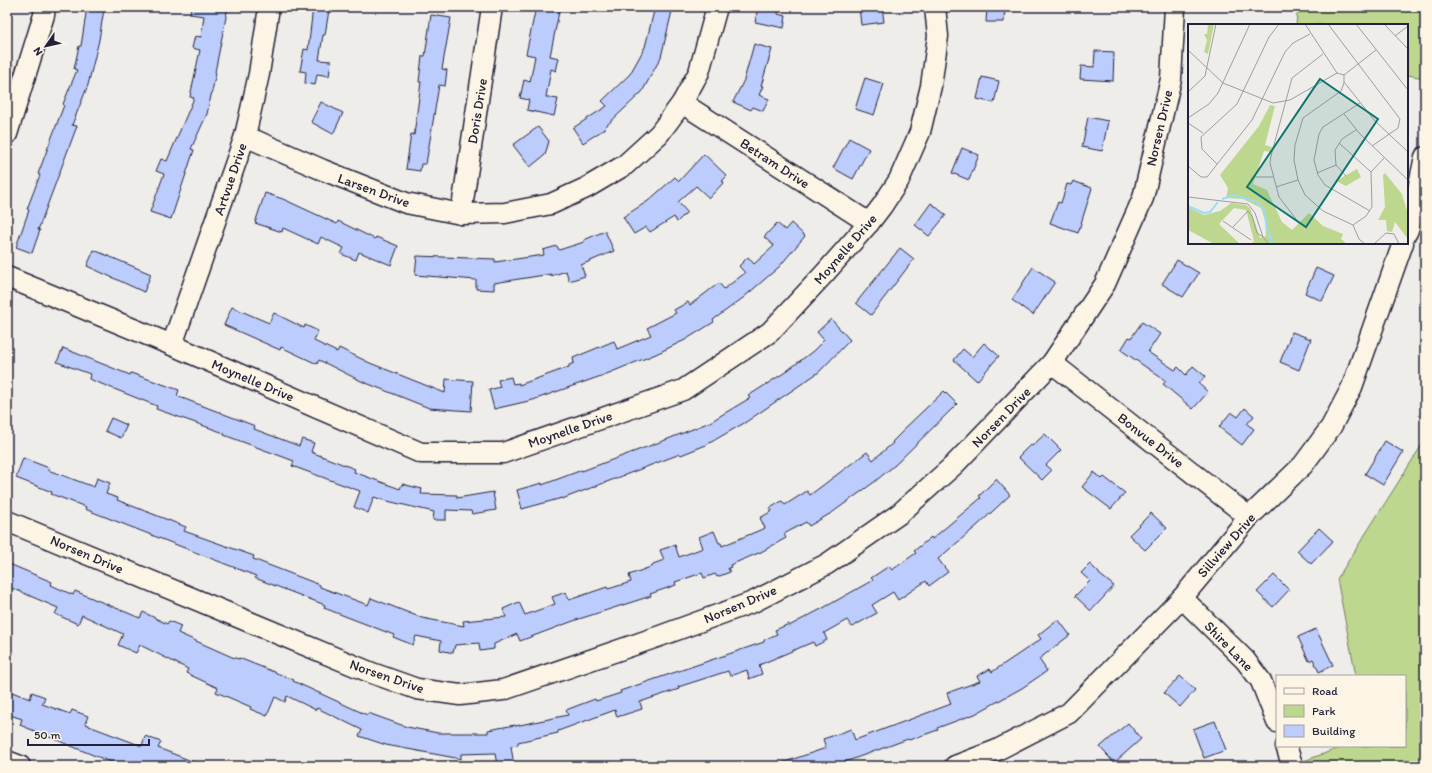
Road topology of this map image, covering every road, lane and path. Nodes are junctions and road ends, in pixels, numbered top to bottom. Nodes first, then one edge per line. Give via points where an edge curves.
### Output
1 (45, 7) edge
2 (270, 7) edge
3 (492, 7) edge
4 (717, 7) edge
5 (936, 7) edge
6 (1175, 7) edge
7 (682, 103) junction
8 (7, 134) edge
9 (245, 136) junction
10 (1425, 157) edge
11 (461, 214) junction
12 (869, 223) junction
13 (1408, 229) edge
14 (1403, 244) edge
15 (7, 277) edge
16 (172, 345) junction
17 (1052, 363) junction
18 (1249, 517) junction
19 (7, 521) edge
20 (1182, 598) junction
21 (1276, 719) edge
22 (7, 761) edge
23 (20, 766) edge
24 (955, 766) edge

1 - 8 street
2 - 9 street, Artvue Drive
3 - 11 street, Doris Drive
4 - 7 street, Larsen Drive via 699,72
5 - 12 street, Moynelle Drive via 938,36 931,86 920,132 899,180
6 - 17 street, Norsen Drive via 1171,79 1143,198 1105,284
7 - 11 street, Larsen Drive via 659,134 625,165 586,188 551,204 505,213
7 - 12 street, Betram Drive
9 - 11 street, Larsen Drive via 406,204
9 - 16 street, Artvue Drive
10 - 13 street
12 - 16 street, Moynelle Drive via 770,332 683,390 503,452 421,453
14 - 18 street, Sillview Drive via 1352,386 1331,427 1303,465
15 - 16 street, Moynelle Drive
17 - 18 street, Bonvue Drive
17 - 19 street, Norsen Drive via 954,465 899,514 827,564 753,602 503,690 460,694 417,689 372,673
18 - 20 street, Sillview Drive
20 - 21 street, Shire Lane via 1245,660 1261,681
20 - 24 street, Sillview Drive via 1069,712 997,750
22 - 23 street

